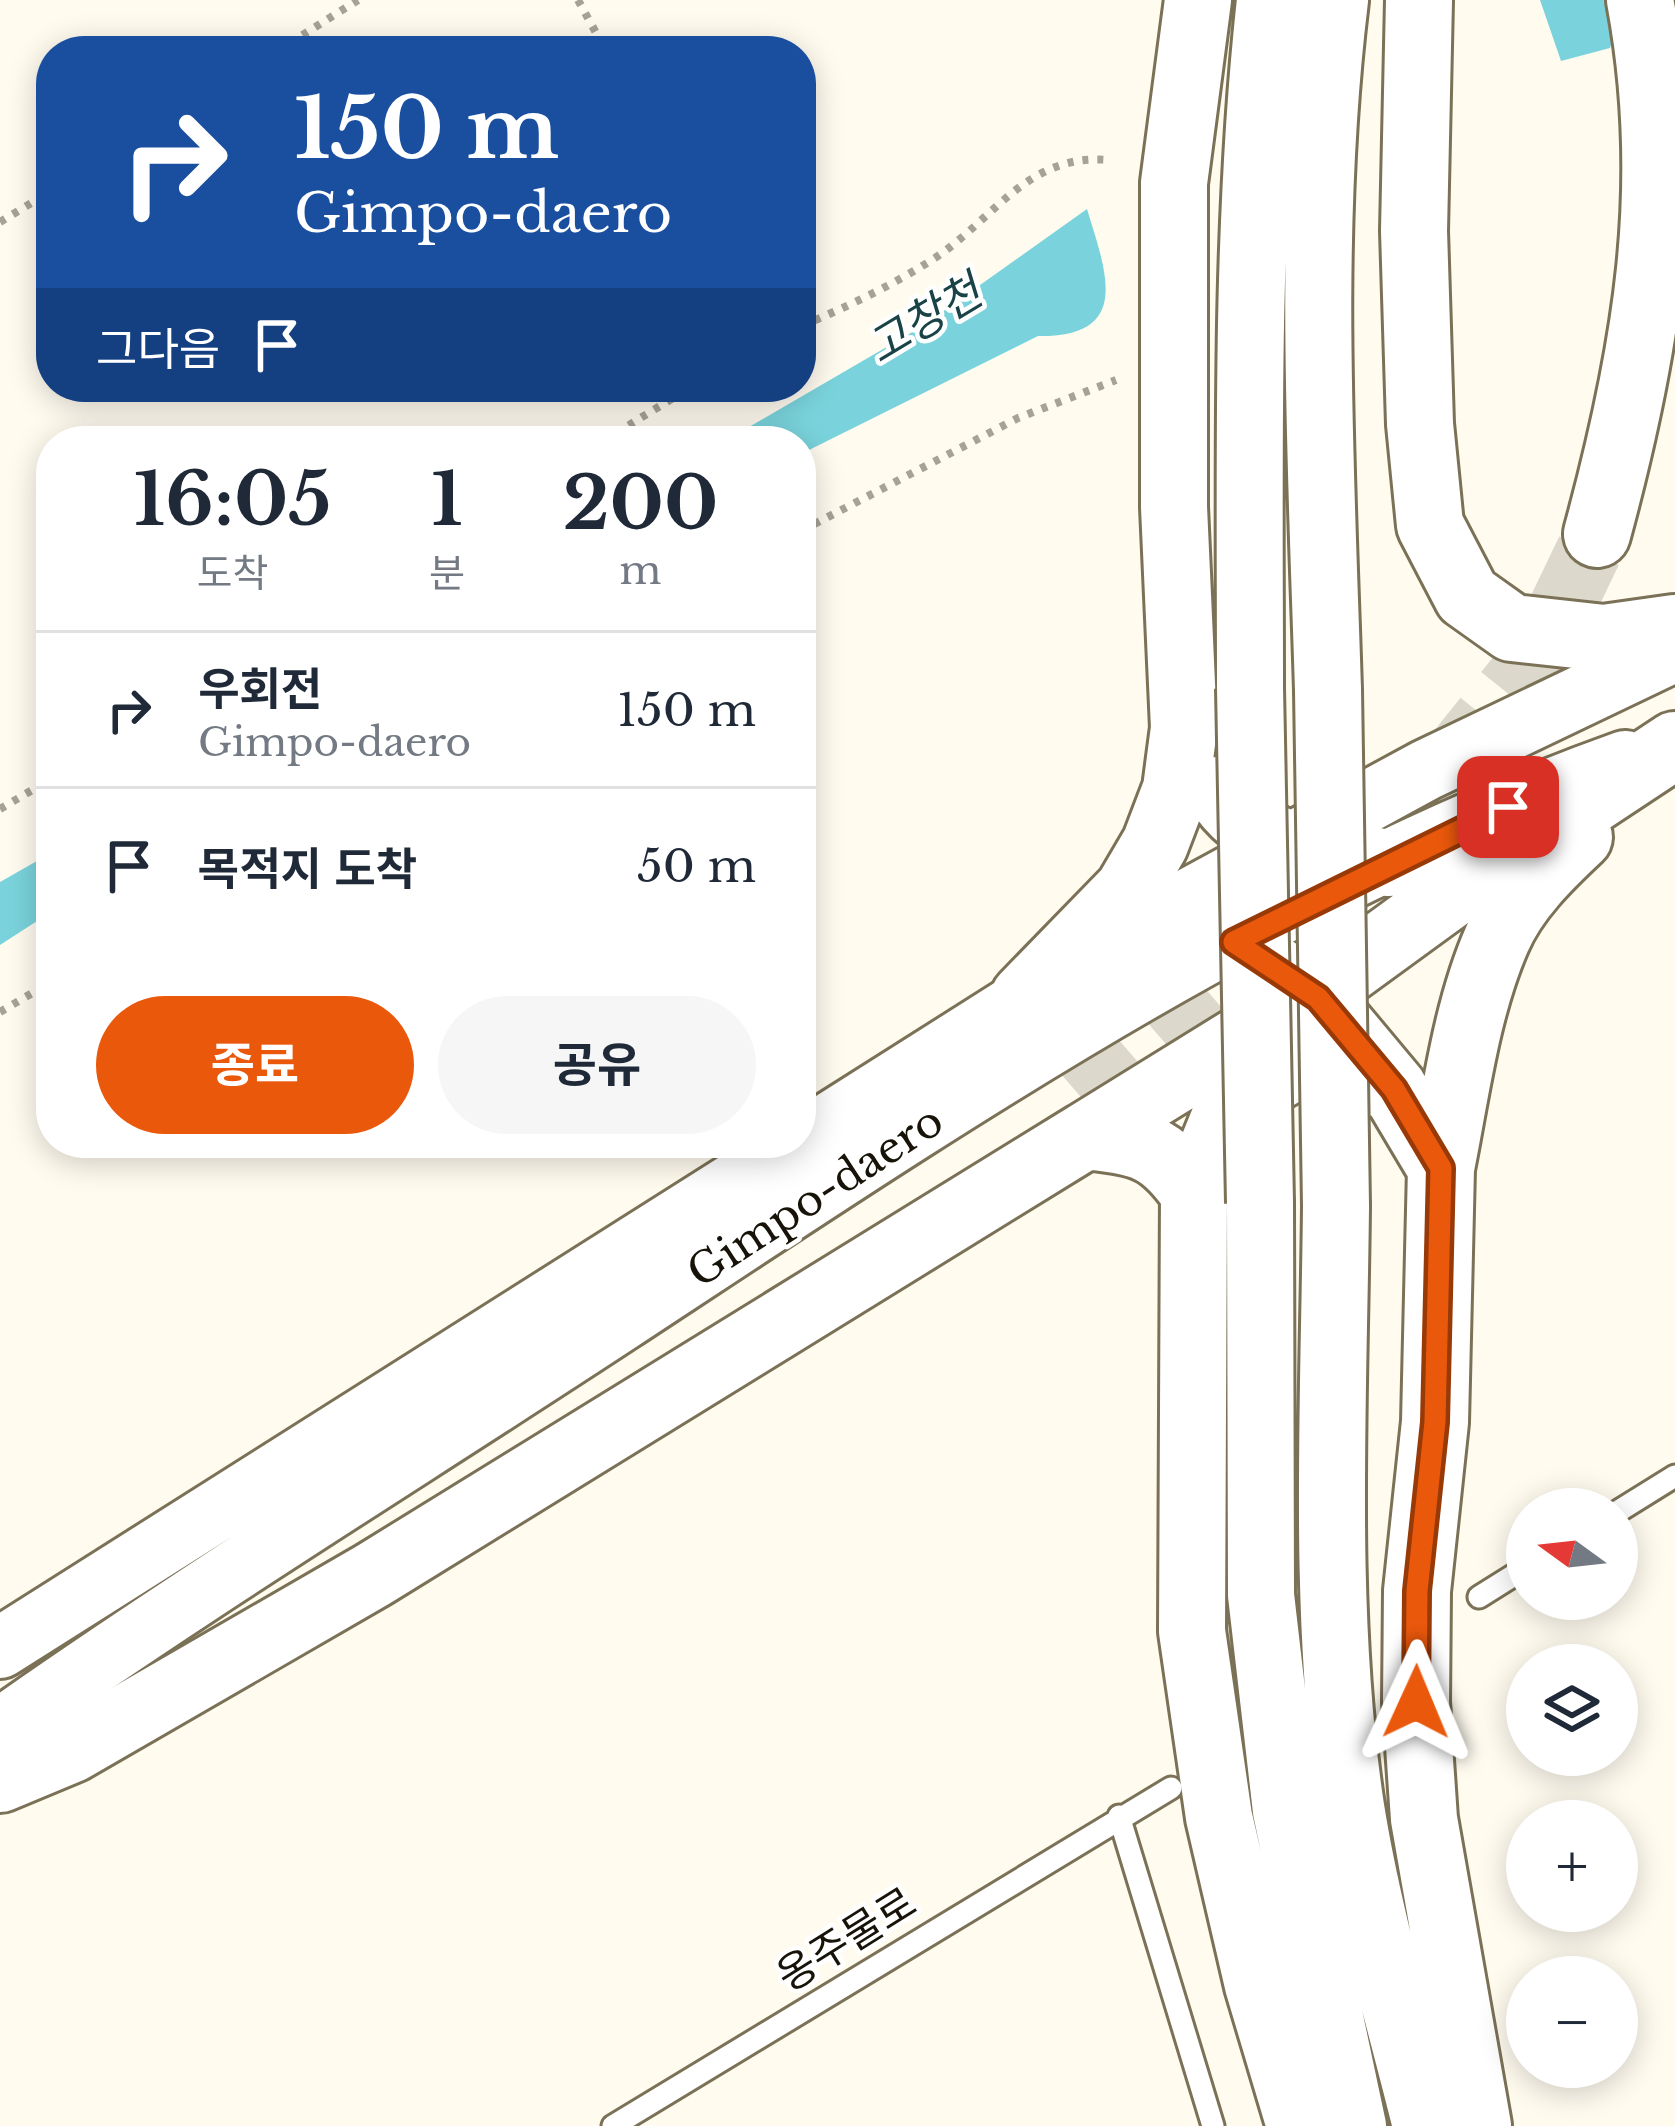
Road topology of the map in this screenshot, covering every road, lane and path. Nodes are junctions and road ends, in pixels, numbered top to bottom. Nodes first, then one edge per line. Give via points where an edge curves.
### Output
1 (358, 0) edge
2 (578, 0) edge
3 (1198, 0) edge
4 (1270, 0) edge
5 (1335, 0) edge
6 (1419, 0) edge
7 (1643, 16) edge
8 (301, 36) edge
9 (598, 36) edge
10 (1108, 160) dead end
11 (36, 200) edge
12 (0, 223) edge
13 (816, 318) edge
14 (1116, 380) dead end
15 (667, 402) edge
16 (627, 426) edge
17 (816, 523) edge
18 (1597, 534) tunnel mouth
19 (1675, 628) edge
20 (1675, 651) edge
21 (1184, 728) junction
22 (1675, 745) edge
23 (36, 788) edge
24 (0, 809) edge
25 (1289, 844) junction
26 (1389, 863) junction
27 (1150, 920) junction
28 (1234, 942) junction
29 (36, 991) edge
30 (1313, 995) junction
31 (1024, 997) junction
32 (0, 1012) edge
33 (1394, 1089) junction
34 (1083, 1116) junction
35 (816, 1131) edge
36 (774, 1158) edge
37 (1441, 1168) junction
38 (1194, 1193) junction
39 (1675, 1477) edge
40 (1638, 1499) edge
41 (1506, 1580) edge
42 (1479, 1597) dead end
43 (0, 1648) edge
44 (0, 1729) edge
45 (0, 1779) edge
46 (1171, 1788) dead end
47 (1119, 1816) junction
48 (613, 2126) edge
49 (1213, 2126) edge
50 (1300, 2126) edge
51 (1353, 2126) edge
52 (1426, 2126) edge
53 (1478, 2126) edge

1 - 8 path
2 - 9 path
3 - 21 highway via 1174,183
4 - 51 highway, bridge via 1250,311 1261,1595 1286,1811
5 - 52 highway, bridge via 1326,71 1319,399 1341,1701 1352,1808
6 - 19 highway via 1414,231 1430,525 1467,596 1512,628 1604,638
7 - 18 highway via 1659,232 1639,378
10 - 13 path via 1060,161 939,256
11 - 12 path
14 - 17 path via 1018,418
15 - 16 path
20 - 25 main road, Gimpo-daero
21 - 25 highway via 1247,829
21 - 31 highway via 1176,789 1128,890
22 - 26 main road, Gimpo-daero via 1550,788
22 - 30 highway
22 - 37 highway via 1538,876 1497,937
23 - 24 path
25 - 26 highway
25 - 27 main road, Gimpo-daero
26 - 28 main road, Gimpo-daero
27 - 28 highway
27 - 31 main road, Gimpo-daero
28 - 30 highway
28 - 44 main road, Gimpo-daero via 859,1165
29 - 32 path
30 - 33 highway
30 - 34 highway
31 - 35 main road, Gimpo-daero
33 - 37 highway
33 - 38 highway via 1330,1066 1293,1067 1225,1119
34 - 38 highway via 1172,1162
34 - 45 highway via 373,1575 72,1749
36 - 43 main road, Gimpo-daero
37 - 53 highway via 1416,1702 1424,1819
38 - 50 highway via 1192,1631 1219,1817
39 - 40 lane
41 - 42 lane
46 - 47 lane, 옹주물로
47 - 48 lane, 옹주물로
47 - 49 lane

